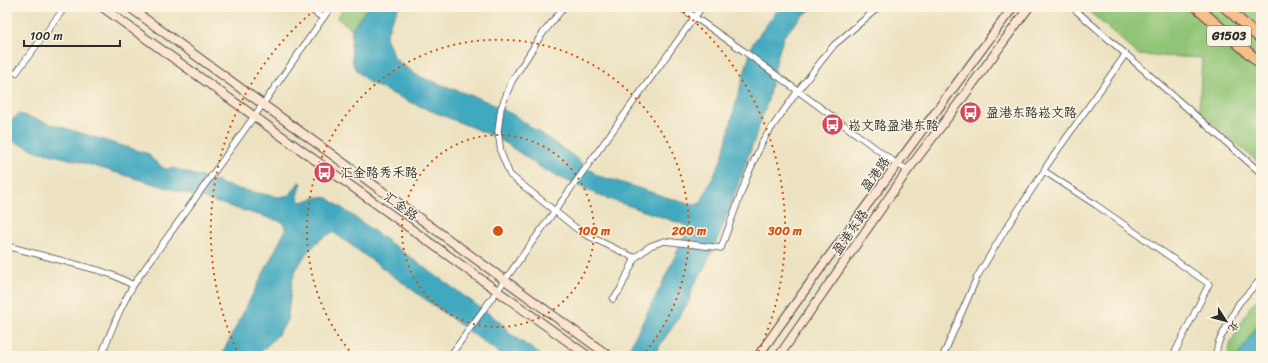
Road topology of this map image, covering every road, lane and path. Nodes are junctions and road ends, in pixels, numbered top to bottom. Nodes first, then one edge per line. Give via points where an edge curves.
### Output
1 (66, 7) edge
2 (102, 7) edge
3 (129, 7) edge
4 (307, 7) edge
5 (331, 7) edge
6 (564, 7) edge
7 (680, 7) edge
8 (702, 7) edge
9 (879, 7) edge
10 (1013, 7) edge
11 (1029, 7) edge
12 (1072, 7) edge
13 (1197, 7) edge
14 (1225, 7) edge
15 (323, 18) junction
16 (695, 18) junction
17 (1261, 39) edge
18 (1125, 55) junction
19 (1261, 64) edge
20 (16, 73) dead end
21 (798, 91) junction
22 (263, 104) junction
23 (254, 116) junction
24 (897, 164) junction
25 (908, 170) junction
26 (1044, 171) junction
27 (1261, 174) edge
28 (555, 212) junction
29 (7, 246) edge
30 (635, 258) junction
31 (1261, 278) edge
32 (505, 281) junction
33 (133, 285) junction
34 (498, 290) junction
35 (613, 299) dead end
36 (7, 354) edge
37 (10, 356) edge
38 (101, 356) edge
39 (450, 356) edge
40 (588, 356) edge
41 (609, 356) edge
42 (758, 356) edge
43 (779, 356) edge
44 (944, 356) edge
45 (1173, 356) edge
46 (1215, 356) edge

1 - 20 street
2 - 23 main road, 汇金路
3 - 22 main road, 汇金路
4 - 15 street
5 - 15 street
6 - 28 street via 540,37 512,81 501,108 498,131 501,152 510,174
7 - 16 street
8 - 16 street
9 - 21 street via 834,45
10 - 24 main road, 盈港路
11 - 25 main road, 盈港东路
12 - 18 street
13 - 19 highway, G1503
14 - 17 highway, G1503
15 - 22 street
16 - 21 street
16 - 28 street
18 - 26 street
18 - 27 street
21 - 24 street
21 - 30 street via 763,140 721,248 664,241 650,246
22 - 23 street
22 - 32 main road, 汇金路
23 - 33 street
23 - 34 main road, 汇金路
24 - 25 street
24 - 42 main road, 盈港路
25 - 43 main road, 盈港东路
26 - 44 street via 976,277
26 - 45 street via 1209,284
28 - 30 street via 582,233
28 - 32 street
29 - 33 street via 101,271
30 - 35 street
31 - 46 street via 1239,303 1219,341
32 - 34 street
32 - 41 main road, 汇金路
33 - 38 street
34 - 39 street
34 - 40 main road, 汇金路
36 - 37 main road

